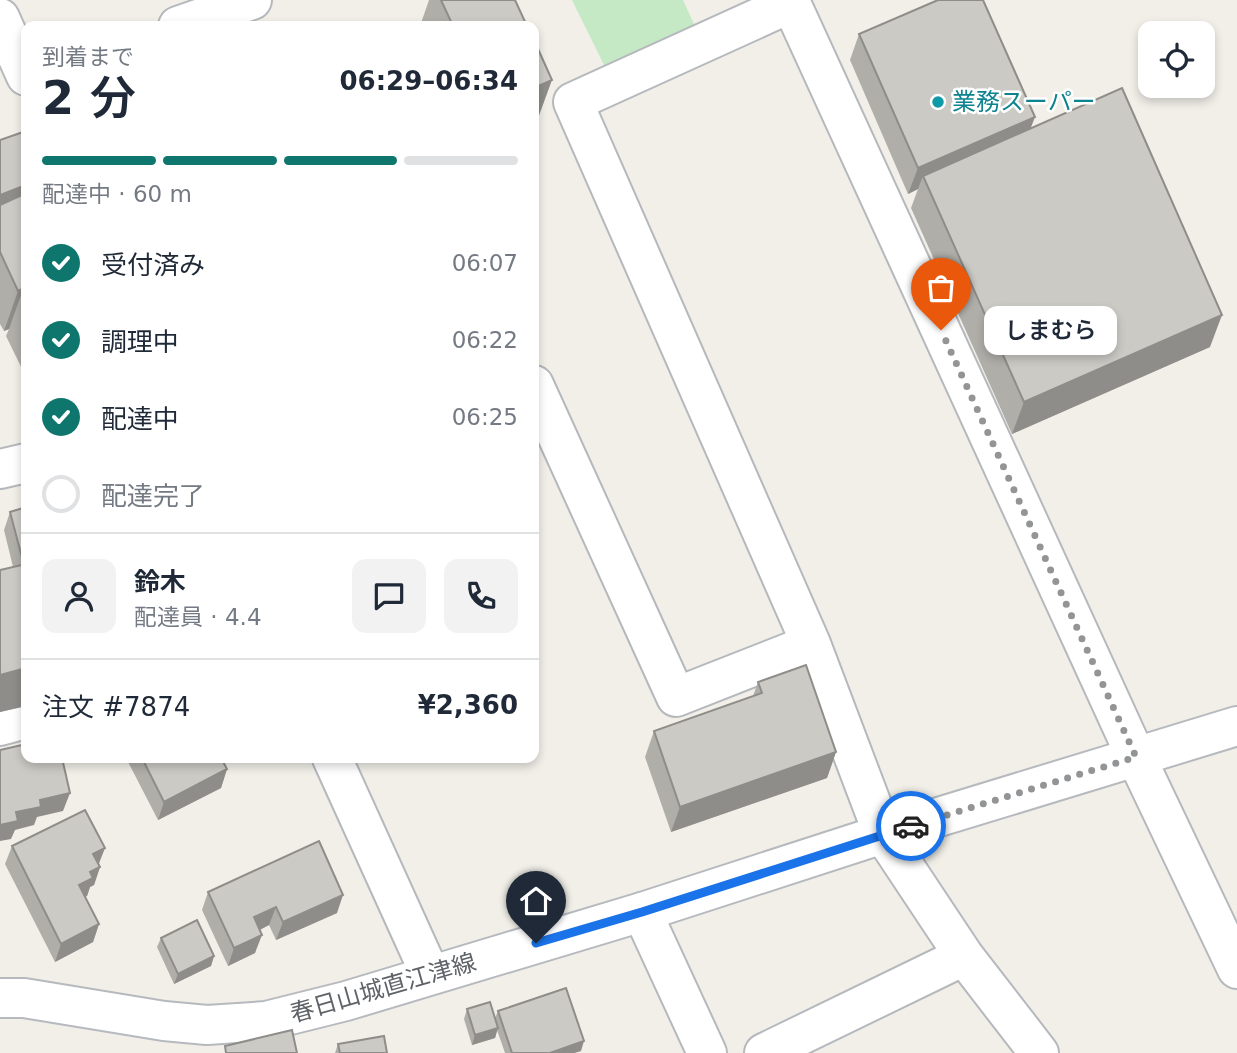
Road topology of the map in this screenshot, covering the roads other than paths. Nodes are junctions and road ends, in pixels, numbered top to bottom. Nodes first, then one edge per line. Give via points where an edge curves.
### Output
1 (253, 0) edge
2 (0, 18) edge
3 (192, 21) edge
4 (21, 66) edge
5 (21, 80) edge
6 (0, 88) edge
7 (539, 396) edge
8 (21, 464) edge
9 (0, 469) edge
10 (811, 644) junction
11 (21, 720) edge
12 (0, 726) edge
13 (1237, 726) edge
14 (1136, 757) junction
15 (334, 763) edge
16 (883, 834) junction
17 (642, 912) junction
18 (964, 956) junction
19 (1237, 969) edge
20 (430, 974) junction
21 (0, 998) edge
22 (707, 1053) edge
23 (764, 1053) edge
24 (1039, 1053) edge

1 - 3 street
2 - 4 street
5 - 6 street
7 - 10 street via 676,698
8 - 9 street
10 - 14 street via 573,103 791,3
10 - 16 street
11 - 12 street
13 - 14 street, 春日山城直江津線
14 - 16 street, 春日山城直江津線
14 - 19 street
15 - 20 street
16 - 17 street, 春日山城直江津線
16 - 18 street
17 - 20 street, 春日山城直江津線
17 - 22 street
18 - 23 street
18 - 24 street
20 - 21 street, 春日山城直江津線 via 346,1002 266,1021 207,1025

